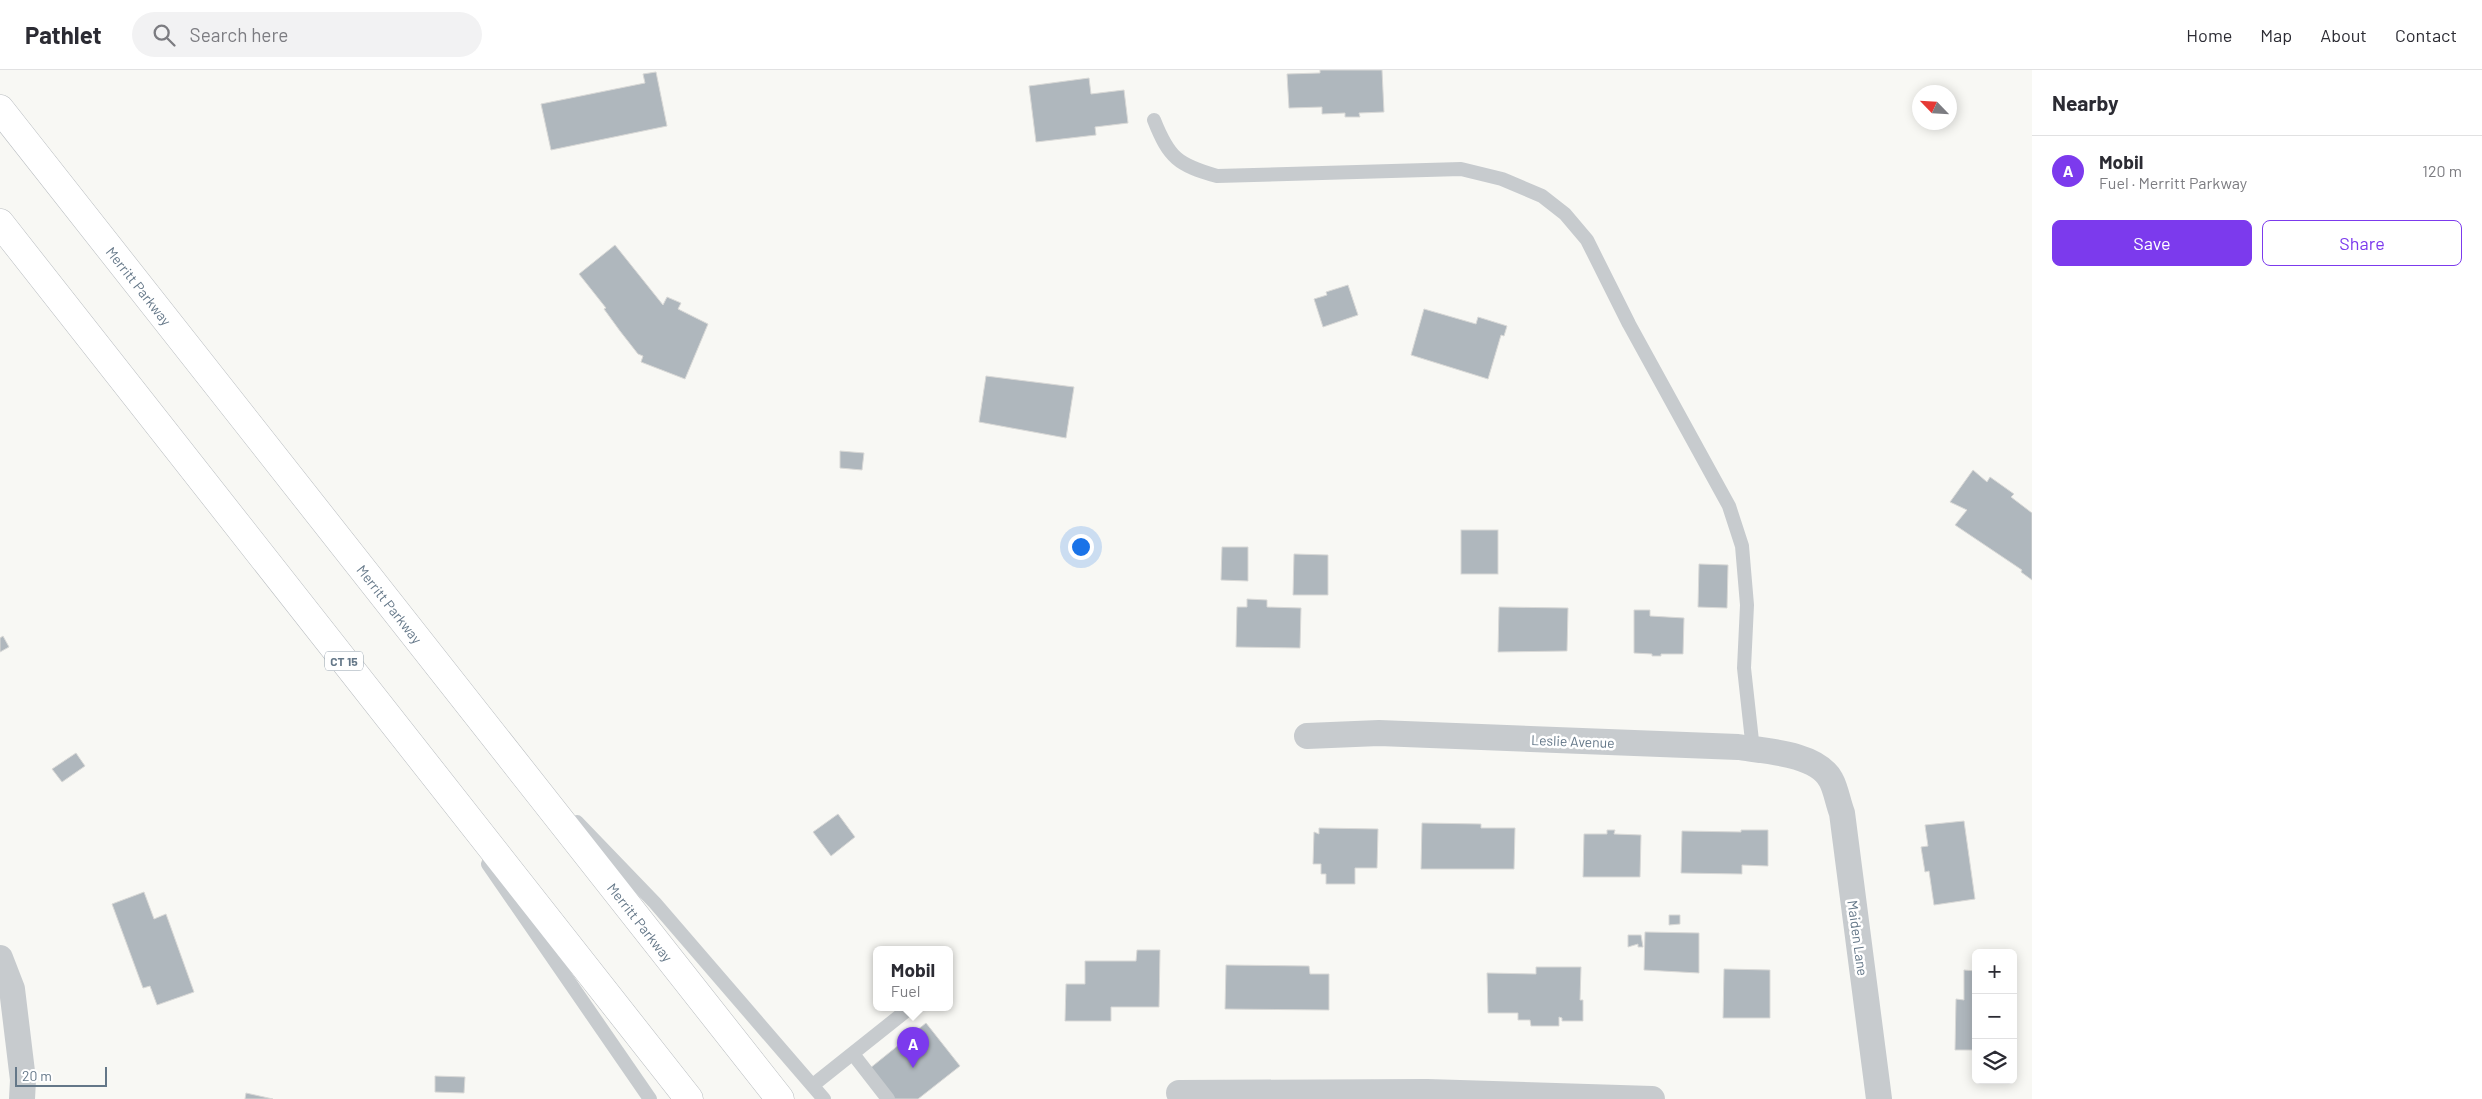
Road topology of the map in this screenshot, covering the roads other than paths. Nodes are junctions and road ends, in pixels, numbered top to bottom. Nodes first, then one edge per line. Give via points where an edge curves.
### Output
1 (0, 109) edge
2 (1154, 120) dead end
3 (0, 223) edge
4 (385, 713) junction
5 (493, 735) junction
6 (1307, 736) dead end
7 (1753, 750) junction
8 (1831, 779) joint
9 (0, 958) edge
10 (906, 1011) edge
11 (853, 1054) junction
12 (813, 1085) junction
13 (1179, 1093) dead end
14 (22, 1099) edge
15 (650, 1099) edge
16 (689, 1099) edge
17 (780, 1099) edge
18 (824, 1099) edge
19 (888, 1099) edge
20 (1652, 1099) edge
21 (1879, 1099) edge

1 - 5 highway, Merritt Parkway
2 - 7 lane via 1163,144 1174,157 1192,169 1217,176 1461,169 1502,179 1542,196 1565,214 1587,240 1629,324 1729,506 1742,546 1747,605 1744,668
3 - 4 highway, CT 15
4 - 15 lane
4 - 16 highway, CT 15
5 - 12 lane via 655,903
5 - 17 highway, Merritt Parkway
6 - 7 street, Leslie Avenue via 1379,733
7 - 8 street, Leslie Avenue via 1797,757 1820,767
8 - 21 street, Maiden Lane via 1842,813
9 - 14 street via 12,989 23,1080
10 - 11 lane
11 - 12 lane
11 - 19 lane
12 - 18 lane
13 - 20 street via 1426,1092

